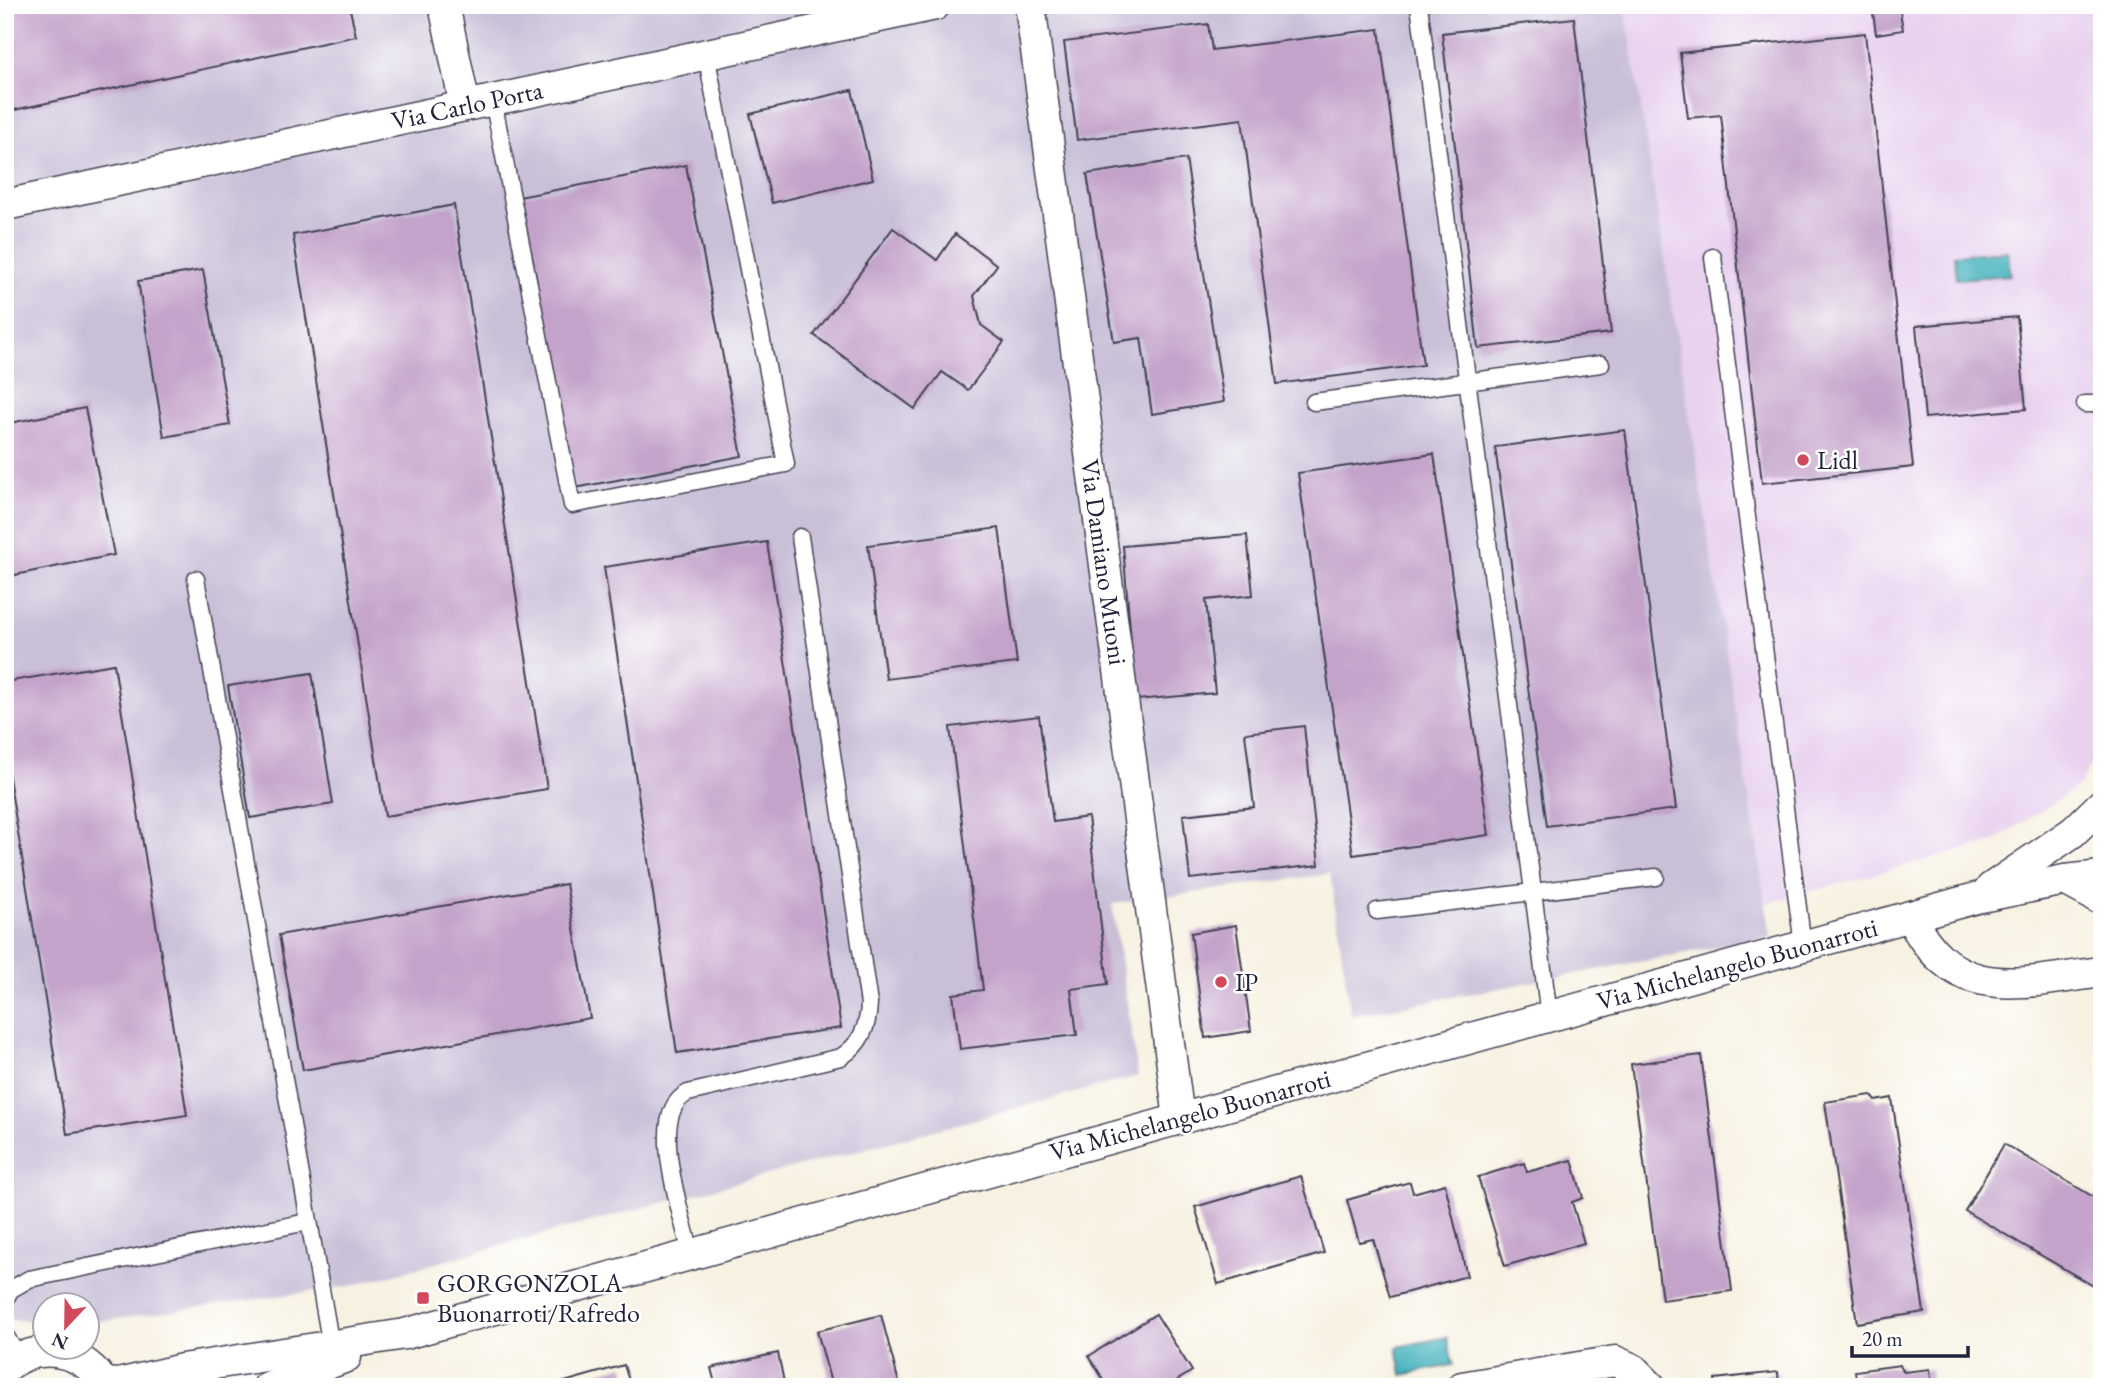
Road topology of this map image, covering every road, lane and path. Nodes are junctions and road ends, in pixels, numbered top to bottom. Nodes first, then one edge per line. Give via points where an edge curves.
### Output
1 (444, 5) edge
2 (1030, 5) edge
3 (1419, 5) edge
4 (932, 6) edge
5 (706, 54) junction
6 (479, 103) junction
7 (5, 205) edge
8 (1713, 257) dead end
9 (1601, 364) dead end
10 (1465, 382) junction
11 (1314, 402) dead end
12 (2085, 404) dead end
13 (2102, 404) edge
14 (800, 537) dead end
15 (196, 579) dead end
16 (2102, 804) edge
17 (2102, 876) edge
18 (1656, 877) dead end
19 (2065, 880) junction
20 (1532, 892) junction
21 (1976, 898) junction
22 (2102, 900) edge
23 (1377, 911) dead end
24 (1910, 916) junction
25 (1803, 946) junction
26 (2102, 972) edge
27 (1549, 1016) junction
28 (1179, 1118) junction
29 (307, 1222) junction
30 (691, 1254) junction
31 (5, 1301) edge
32 (405, 1334) junction
33 (331, 1346) junction
34 (8, 1358) edge
35 (1647, 1381) edge
36 (105, 1385) edge
37 (268, 1387) edge
38 (1462, 1387) edge

1 - 6 street
2 - 28 street, Via Damiano Muoni
3 - 10 lane
4 - 5 street, Via Carlo Porta
5 - 6 street, Via Carlo Porta
5 - 6 lane via 786,464 572,505
6 - 7 street, Via Carlo Porta
8 - 25 lane
9 - 10 lane
10 - 11 lane
10 - 20 lane
12 - 13 lane
14 - 30 lane via 868,1020 856,1045 841,1057 688,1093 675,1102 667,1122 667,1142
15 - 29 lane
16 - 21 street, Via Michelangelo Buonarroti via 2073,832
17 - 19 street, Via Michelangelo Buonarroti
18 - 20 lane
19 - 21 street, Via Michelangelo Buonarroti
19 - 22 street
20 - 23 lane
20 - 27 lane
21 - 24 street, Via Michelangelo Buonarroti
24 - 25 street, Via Michelangelo Buonarroti
24 - 26 street via 1923,942 1965,976 1990,983
25 - 27 street, Via Michelangelo Buonarroti
27 - 28 street, Via Michelangelo Buonarroti
28 - 30 street, Via Michelangelo Buonarroti
29 - 31 lane via 29,1279 10,1290
29 - 33 lane
30 - 32 street, Via Michelangelo Buonarroti
32 - 33 street, Via Michelangelo Buonarroti
32 - 37 street, Via Michelangelo Buonarroti
33 - 36 street, Via Michelangelo Buonarroti
34 - 36 street via 61,1352 86,1363
35 - 38 street via 1625,1364 1604,1362

